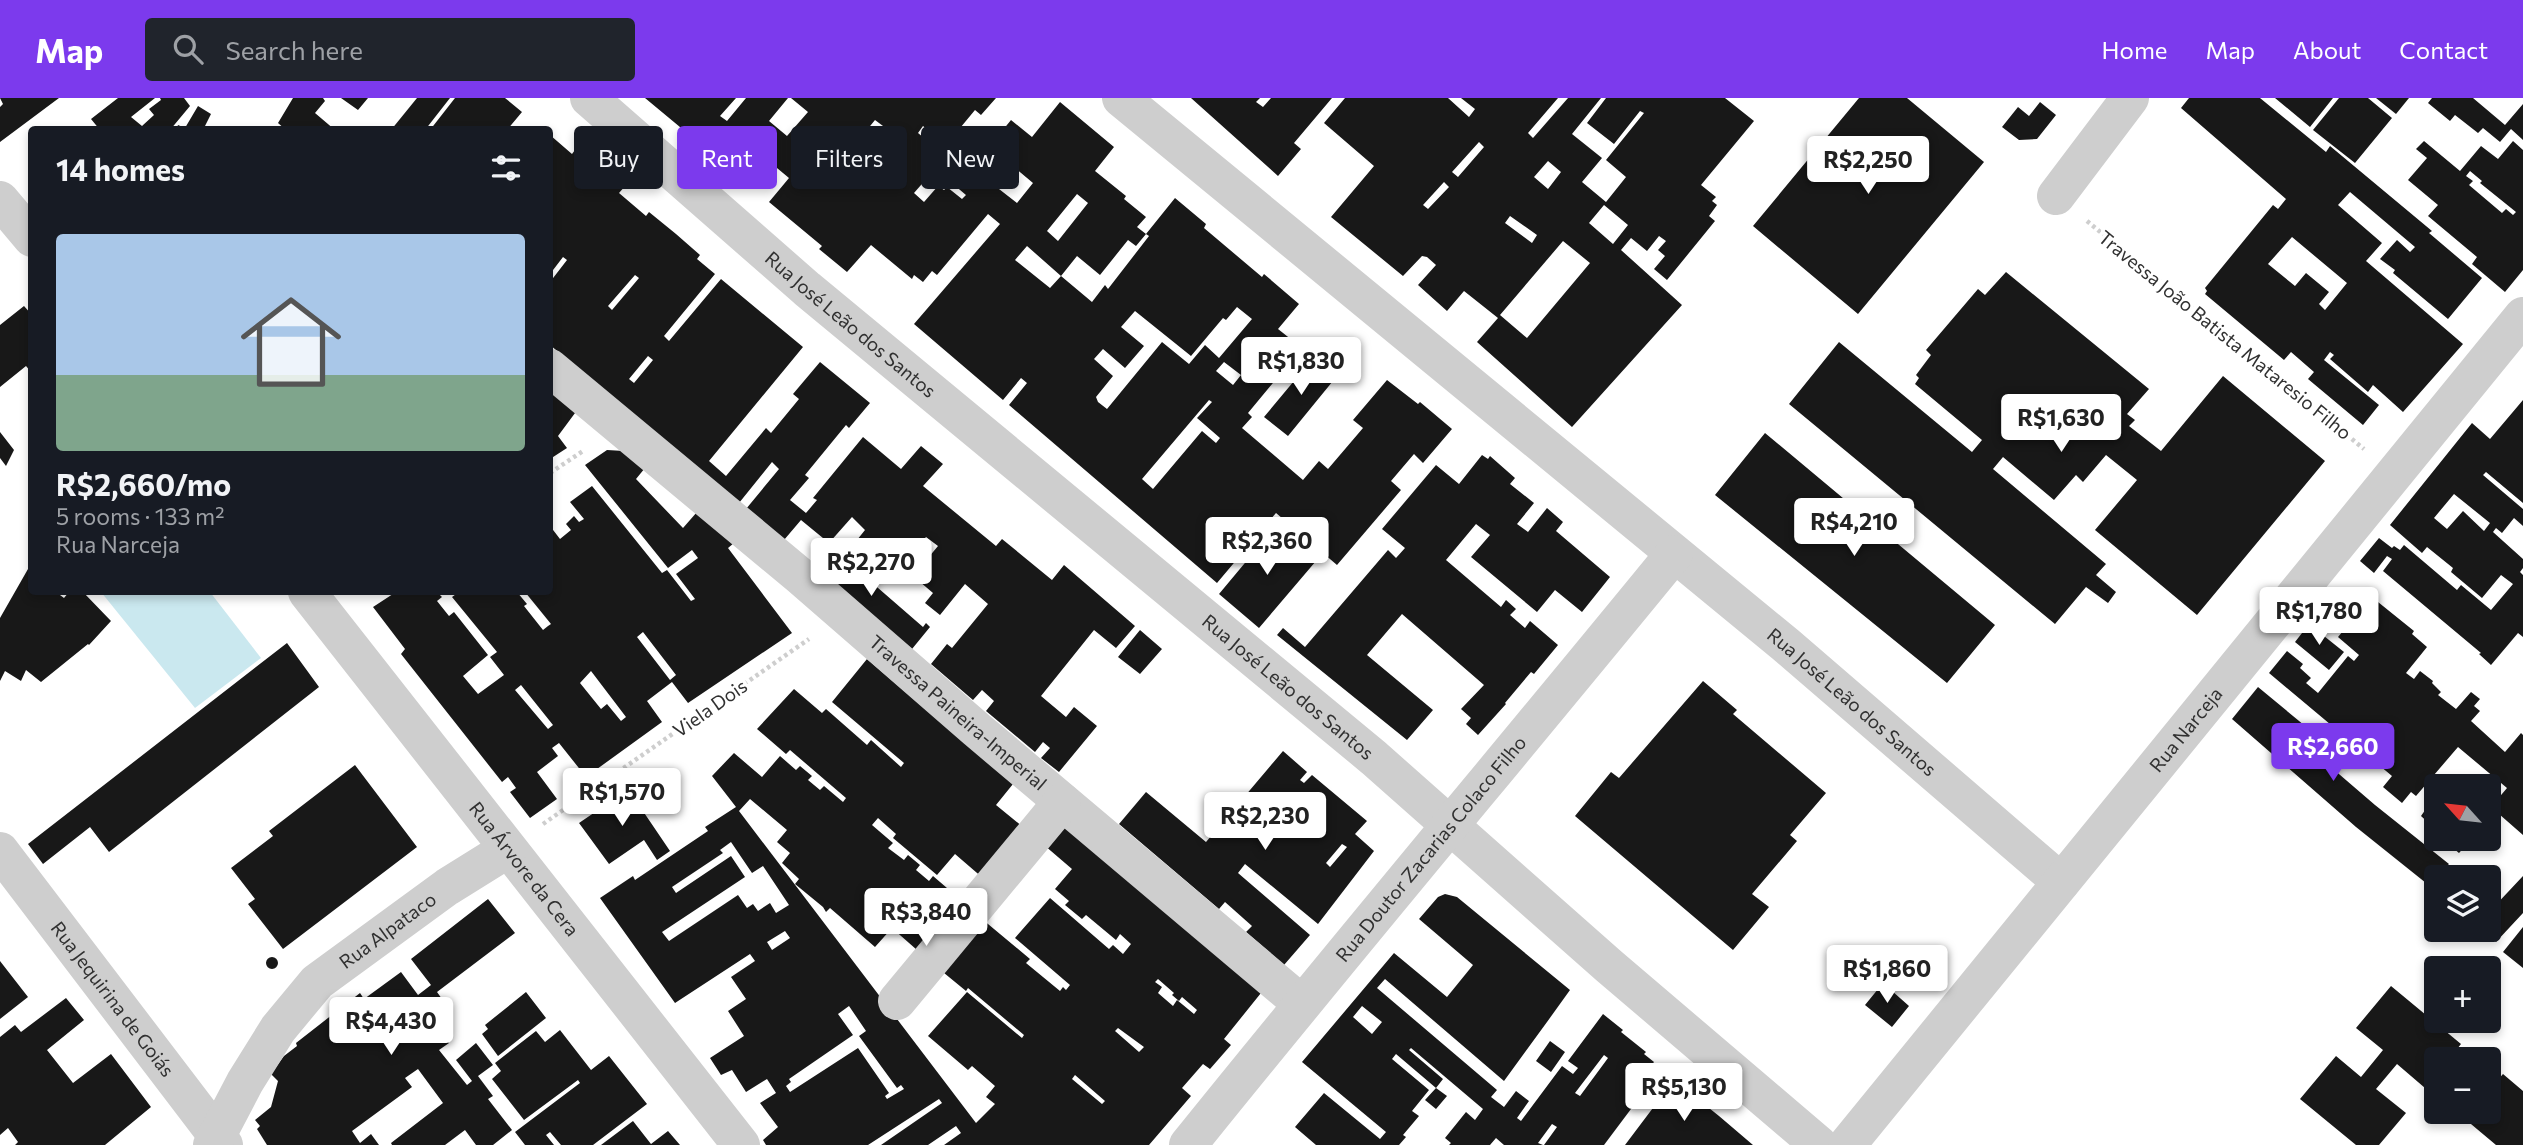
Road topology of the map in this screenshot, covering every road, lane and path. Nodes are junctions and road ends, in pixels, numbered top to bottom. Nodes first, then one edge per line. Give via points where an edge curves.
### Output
1 (589, 98) edge
2 (1121, 98) edge
3 (2130, 98) edge
4 (2056, 195) joint
5 (0, 200) edge
6 (28, 234) edge
7 (2523, 316) edge
8 (553, 371) edge
9 (2395, 474) junction
10 (1674, 554) junction
11 (309, 595) edge
12 (844, 615) junction
13 (1062, 802) junction
14 (1452, 826) junction
15 (508, 849) junction
16 (0, 851) edge
17 (2061, 882) junction
18 (897, 1001) dead end
19 (1302, 1004) junction
20 (218, 1142) edge
21 (741, 1145) edge
22 (1188, 1145) edge
23 (1819, 1145) edge
24 (1847, 1145) edge

1 - 14 street, Rua José Leão dos Santos via 807,289
2 - 10 street, Rua José Leão dos Santos
3 - 4 street
4 - 9 path, Travessa João Batista Mataresio Filho
5 - 6 street
7 - 9 street, Rua Narceja
8 - 12 street, Travessa Paineira-Imperial
9 - 17 street, Rua Narceja
10 - 14 street, Rua Doutor Zacarias Colaco Filho
10 - 17 street, Rua José Leão dos Santos
11 - 15 street, Rua Árvore da Cera
12 - 13 street, Travessa Paineira-Imperial
12 - 15 path, Viela Dois
13 - 18 street
13 - 19 street, Travessa Paineira-Imperial
14 - 19 street, Rua Doutor Zacarias Colaco Filho
14 - 23 street, Rua José Leão dos Santos
15 - 20 street, Rua Alpataco via 447,887 317,982 278,1029 245,1082
15 - 21 street, Rua Árvore da Cera
16 - 20 street, Rua Jequirina de Goiás
17 - 24 street, Rua Narceja
19 - 22 street, Rua Doutor Zacarias Colaco Filho

